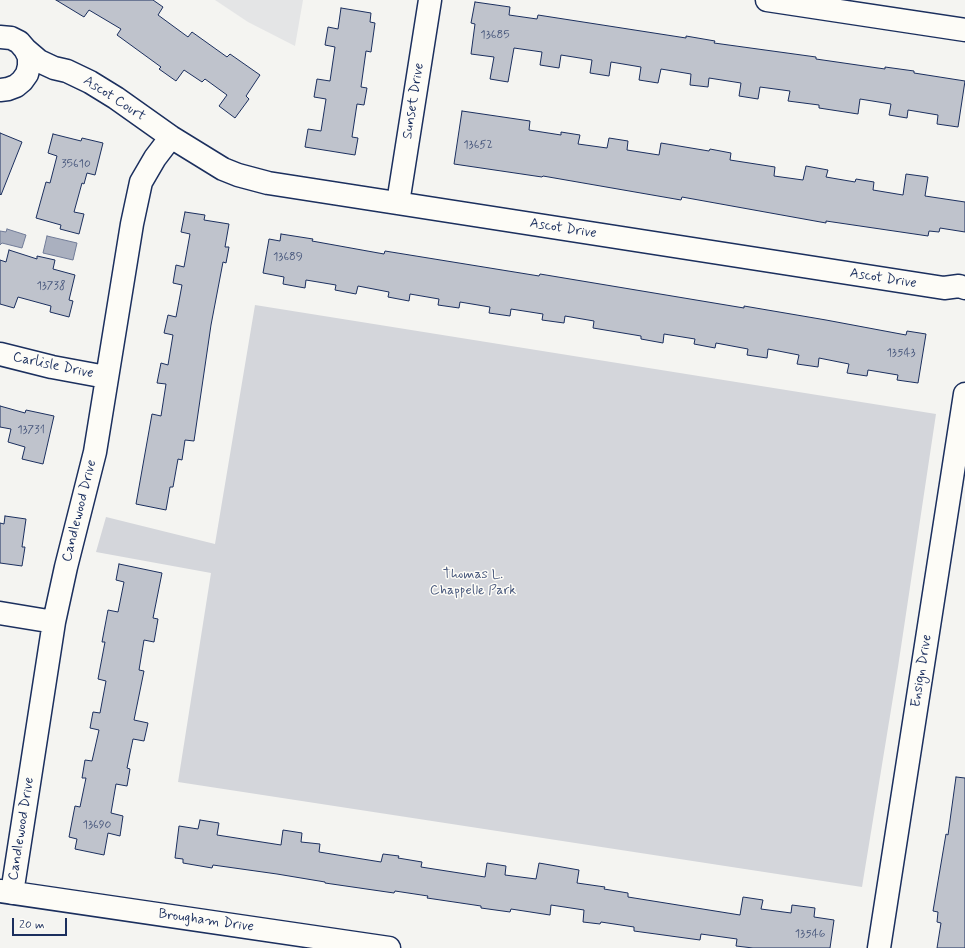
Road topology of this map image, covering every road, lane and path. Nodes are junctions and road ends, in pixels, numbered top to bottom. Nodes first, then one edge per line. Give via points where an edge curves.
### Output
1 (430, 0) edge
2 (767, 0) edge
3 (965, 30) edge
4 (0, 37) edge
5 (25, 49) junction
6 (54, 68) junction
7 (27, 74) junction
8 (0, 90) edge
9 (170, 137) junction
10 (398, 203) junction
11 (965, 288) edge
12 (0, 354) edge
13 (106, 377) junction
14 (965, 394) edge
15 (0, 613) edge
16 (54, 622) junction
17 (6, 892) edge
18 (389, 948) edge
19 (879, 948) edge

1 - 10 street, Sunset Drive
2 - 3 street
4 - 5 street, Ascot Court via 11,38
5 - 6 street, Ascot Court via 38,61
5 - 7 street via 29,57
6 - 7 street, Ascot Court via 38,69
6 - 9 street, Ascot Court via 67,70 90,82
7 - 8 street, Ascot Court via 16,86
9 - 10 street, Ascot Drive via 238,175 268,183
9 - 13 street, Candlewood Drive via 141,182
10 - 11 street, Ascot Drive via 944,288
12 - 13 street, Carlisle Drive
13 - 16 street, Candlewood Drive via 95,452
14 - 19 street, Ensign Drive
15 - 16 street
16 - 17 street, Candlewood Drive
17 - 18 street, Brougham Drive

